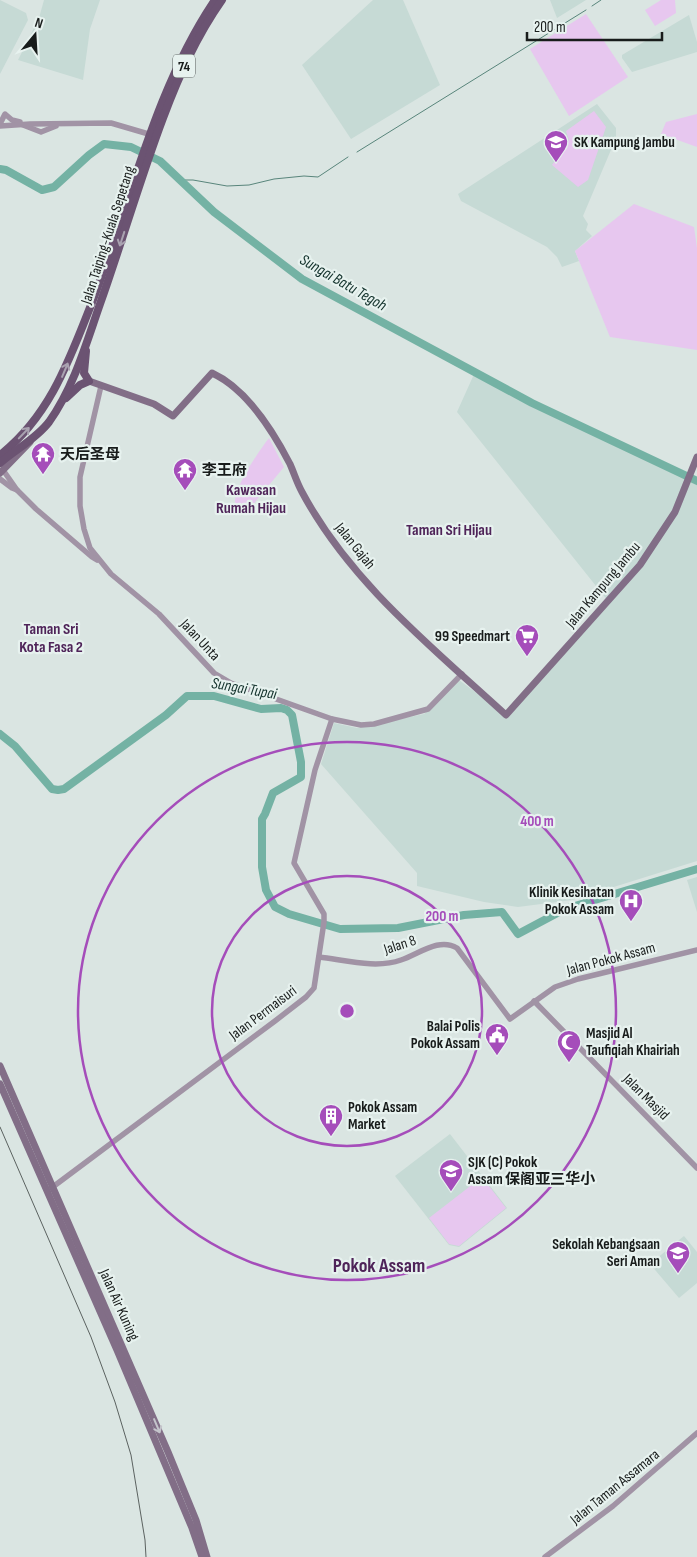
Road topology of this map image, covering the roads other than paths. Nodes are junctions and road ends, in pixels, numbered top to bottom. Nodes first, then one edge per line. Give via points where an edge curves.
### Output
1 (215, 0) edge
2 (222, 0) edge
3 (22, 124) junction
4 (30, 124) junction
5 (65, 124) junction
6 (0, 125) edge
7 (152, 139) junction
8 (145, 159) junction
9 (88, 340) junction
10 (89, 381) junction
11 (101, 386) junction
12 (54, 393) junction
13 (66, 394) junction
14 (61, 403) junction
15 (0, 454) edge
16 (697, 458) edge
17 (1, 469) edge
18 (0, 479) edge
19 (17, 490) junction
20 (76, 542) junction
21 (90, 548) junction
22 (99, 561) junction
23 (462, 674) junction
24 (506, 715) joint
25 (332, 719) junction
26 (697, 950) edge
27 (319, 956) junction
28 (546, 994) junction
29 (534, 1001) junction
30 (542, 1010) junction
31 (510, 1019) joint
32 (0, 1066) edge
33 (0, 1084) edge
34 (697, 1168) edge
35 (49, 1190) junction
36 (697, 1433) edge
37 (202, 1557) edge
38 (207, 1557) edge
39 (545, 1557) edge

1 - 7 main road, Jalan Taiping-Kuala Sepetang / 74 via 183,54
2 - 7 main road, Jalan Taiping-Kuala Sepetang / 74 via 188,56
3 - 4 street
3 - 5 street via 41,132
3 - 6 street
4 - 5 street
4 - 6 street via 12,120 5,114
5 - 7 street via 111,123
7 - 8 main road, Jalan Taiping-Kuala Sepetang / 74
8 -> 9 main road, Jalan Taiping-Kuala Sepetang / 74
12 -> 8 main road, Jalan Taiping-Kuala Sepetang / 74 via 75,346
9 - 10 main road via 84,372
9 - 13 main road, Jalan Taiping-Kuala Sepetang / 74
10 - 11 main road
10 - 14 main road
11 - 21 street, Jalan Unta via 80,477 84,529
11 - 23 main road, Jalan Gajah via 154,404 173,416 212,373 222,378 264,420 302,492 337,546 397,615
12 - 13 main road via 63,389
15 -> 12 main road, Jalan Taiping-Kuala Sepetang / 74 via 33,423
13 - 14 main road, Jalan Taiping-Kuala Sepetang / 74
14 - 17 main road, Jalan Taiping-Kuala Sepetang / 74 via 48,423 34,438 16,449
16 - 24 main road, Jalan Kampung Jambu via 670,520 630,578
17 - 19 street
18 - 19 street
19 - 20 street
20 - 21 street
20 - 22 street
21 - 22 street, Jalan Unta
22 - 25 street, Jalan Unta via 122,586 159,614 214,673 231,683
23 - 24 main road, Jalan Gajah
23 - 25 street, Jalan Unta via 428,709 374,724 361,725
25 - 27 street, Jalan Permaisuri via 315,770 294,863 322,909 324,922
26 - 28 street, Jalan Pokok Assam via 578,979 555,987
27 - 31 street, Jalan 8 via 383,964 437,945 450,944
27 - 35 street, Jalan Permaisuri via 314,988 306,997
28 - 29 street, Jalan Pokok Assam
28 - 30 street
29 - 30 street, Jalan Masjid
29 - 31 street, Jalan Pokok Assam
30 - 34 street, Jalan Masjid
32 - 35 main road, Jalan Air Kuning
33 - 35 main road, Jalan Air Kuning
35 - 37 main road, Jalan Air Kuning
35 -> 38 main road, Jalan Air Kuning via 168,1452 196,1520
36 - 39 street, Jalan Taman Assamara via 613,1506

